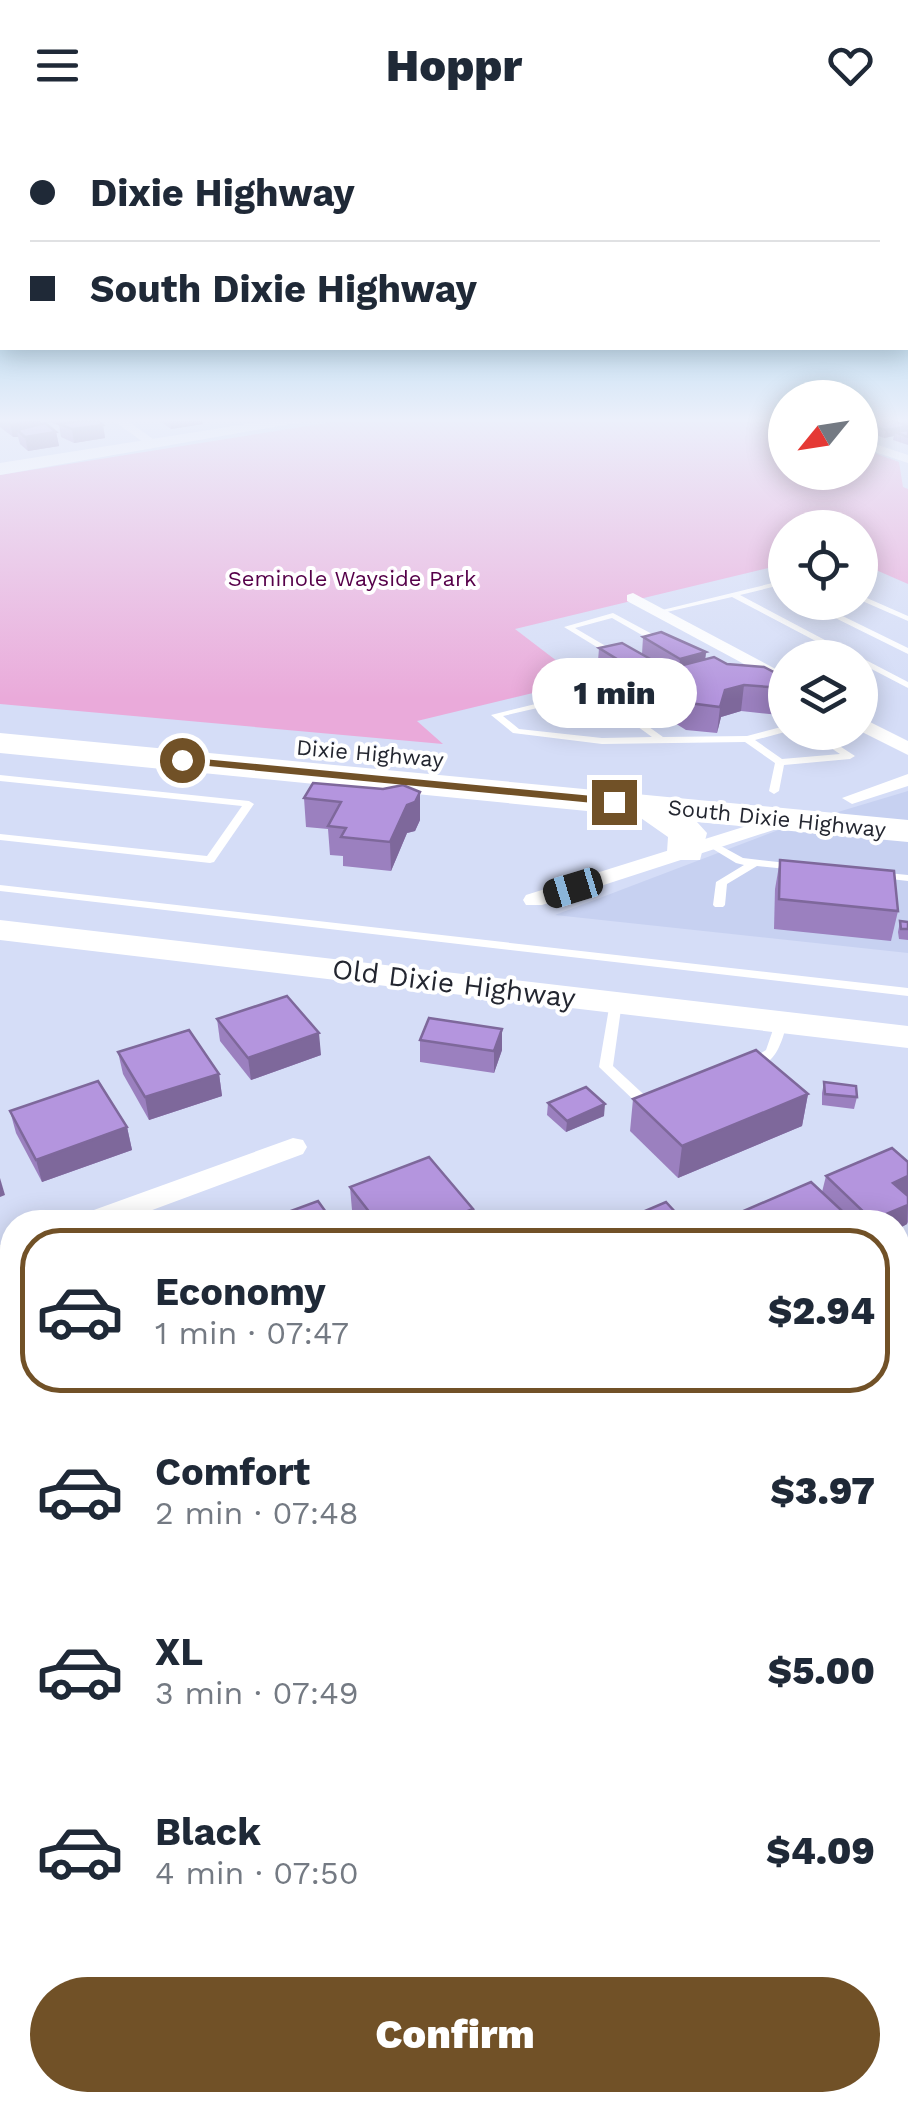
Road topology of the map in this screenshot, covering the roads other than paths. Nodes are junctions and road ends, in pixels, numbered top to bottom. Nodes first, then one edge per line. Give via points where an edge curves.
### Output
1 (768, 585) edge
2 (732, 594) junction
3 (633, 598) dead end
4 (878, 606) edge
5 (658, 612) junction
6 (843, 620) edge
7 (908, 620) edge
8 (820, 640) edge
9 (673, 649) edge
10 (908, 651) edge
11 (625, 662) edge
12 (756, 664) junction
13 (736, 669) edge
14 (878, 670) edge
15 (768, 671) edge
16 (908, 685) edge
17 (0, 718) edge
18 (878, 732) edge
19 (768, 733) edge
20 (0, 734) edge
21 (661, 740) junction
22 (747, 740) junction
23 (0, 743) edge
24 (908, 748) edge
25 (840, 750) edge
26 (327, 762) junction
27 (0, 778) edge
28 (908, 780) edge
29 (771, 790) junction
30 (498, 791) joint
31 (852, 798) junction
32 (631, 803) junction
33 (908, 804) edge
34 (908, 818) edge
35 (908, 831) edge
36 (0, 837) edge
37 (699, 848) junction
38 (754, 863) junction
39 (812, 868) edge
40 (870, 874) edge
41 (908, 878) edge
42 (0, 888) edge
43 (534, 900) dead end
44 (718, 905) dead end
45 (0, 930) edge
46 (908, 992) edge
47 (616, 1002) junction
48 (782, 1022) junction
49 (908, 1036) edge
50 (743, 1070) edge
51 (663, 1101) edge
52 (293, 1147) dead end
53 (123, 1210) edge

1 - 2 lane
2 - 5 lane
2 - 8 lane
3 - 5 street
4 - 7 lane
5 - 12 street
6 - 10 lane
9 - 11 lane via 613,615 568,627
12 - 13 lane
12 - 15 street
14 - 16 lane
17 - 26 highway, Dixie Highway
18 - 24 street
19 - 22 lane
20 - 26 highway
21 - 21 lane via 516,732 496,715 596,692
21 - 22 lane
22 - 29 lane
23 - 26 highway, Dixie Highway
25 - 29 lane via 850,756
26 - 29 highway, Dixie Highway
26 - 30 highway, Dixie Highway
27 - 36 lane via 249,804 210,860
28 - 31 street
29 - 31 highway, South Dixie Highway
29 - 32 highway, South Dixie Highway
29 - 34 highway via 831,814
29 - 35 highway, South Dixie Highway
29 - 37 street
30 - 32 highway, South Dixie Highway
31 - 32 highway via 810,806 660,793
31 - 33 highway, South Dixie Highway
32 - 37 highway via 688,832
37 - 38 lane
37 - 43 street
38 - 39 lane
38 - 44 lane via 722,882
40 - 41 lane
42 - 46 lane
45 - 47 street, Old Dixie Highway
47 - 48 street, Old Dixie Highway
47 - 51 lane via 606,1067 646,1106
48 - 49 street, Old Dixie Highway
48 - 50 lane via 772,1052
52 - 53 street

